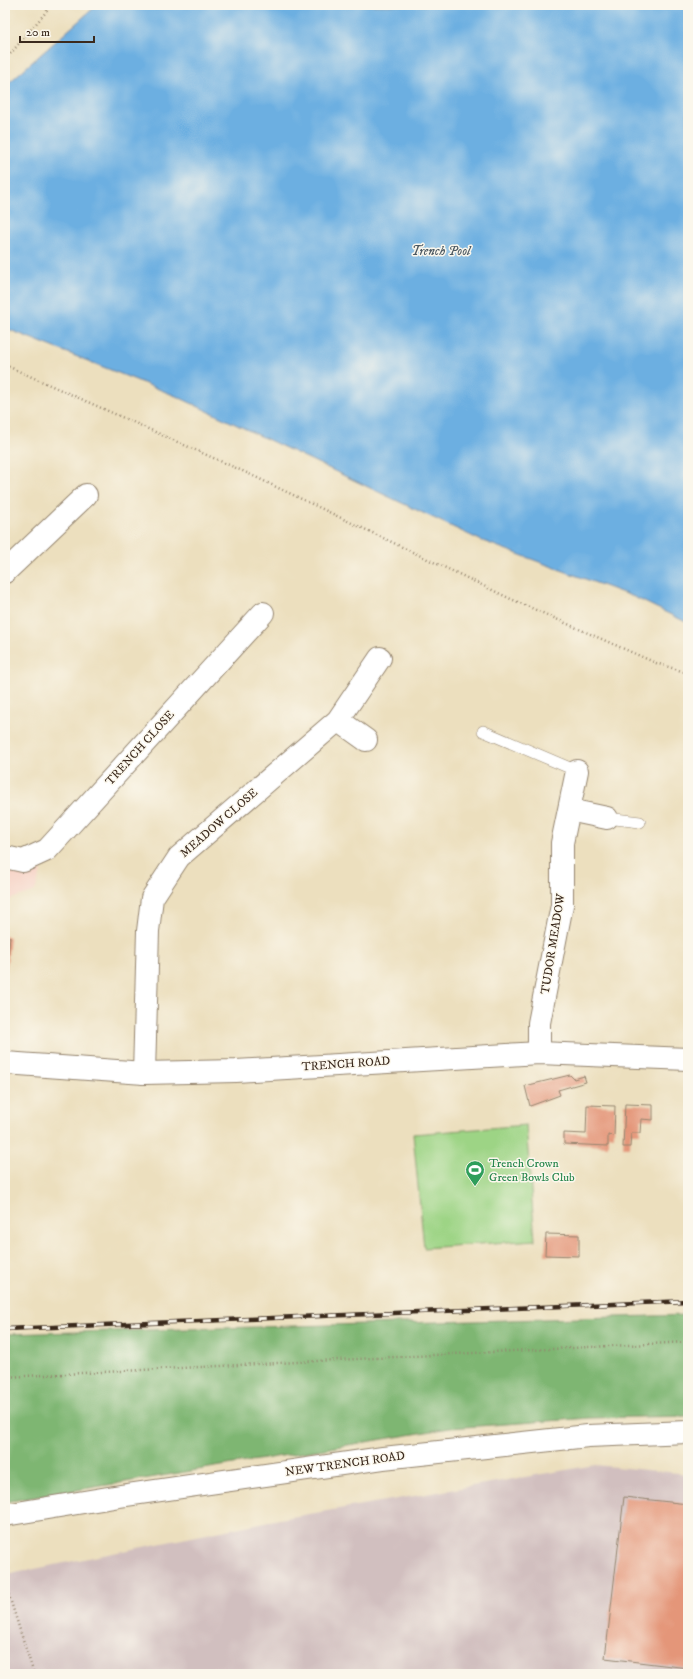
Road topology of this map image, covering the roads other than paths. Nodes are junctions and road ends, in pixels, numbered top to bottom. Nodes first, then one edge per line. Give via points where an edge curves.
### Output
1 (86, 495) dead end
2 (7, 564) edge
3 (263, 613) dead end
4 (380, 658) dead end
5 (338, 720) junction
6 (483, 731) dead end
7 (366, 740) dead end
8 (577, 771) joint
9 (569, 810) junction
10 (607, 818) joint
11 (640, 822) dead end
12 (5, 857) edge
13 (539, 1053) junction
14 (688, 1059) edge
15 (5, 1063) edge
16 (144, 1073) junction
17 (688, 1432) edge
18 (5, 1515) edge

1 - 2 main road
3 - 12 main road, TRENCH CLOSE via 47,850 23,861
4 - 5 main road, MEADOW CLOSE
5 - 7 main road
5 - 16 main road, MEADOW CLOSE via 179,857 152,898 148,931
6 - 8 lane
8 - 9 main road, TUDOR MEADOW
9 - 10 main road
9 - 13 main road, TUDOR MEADOW via 562,843 562,905 539,1023
10 - 11 lane
13 - 14 main road, TRENCH ROAD
13 - 16 main road, TRENCH ROAD via 236,1071
15 - 16 main road, TRENCH ROAD
17 - 18 main road, NEW TRENCH ROAD via 588,1436 383,1458

